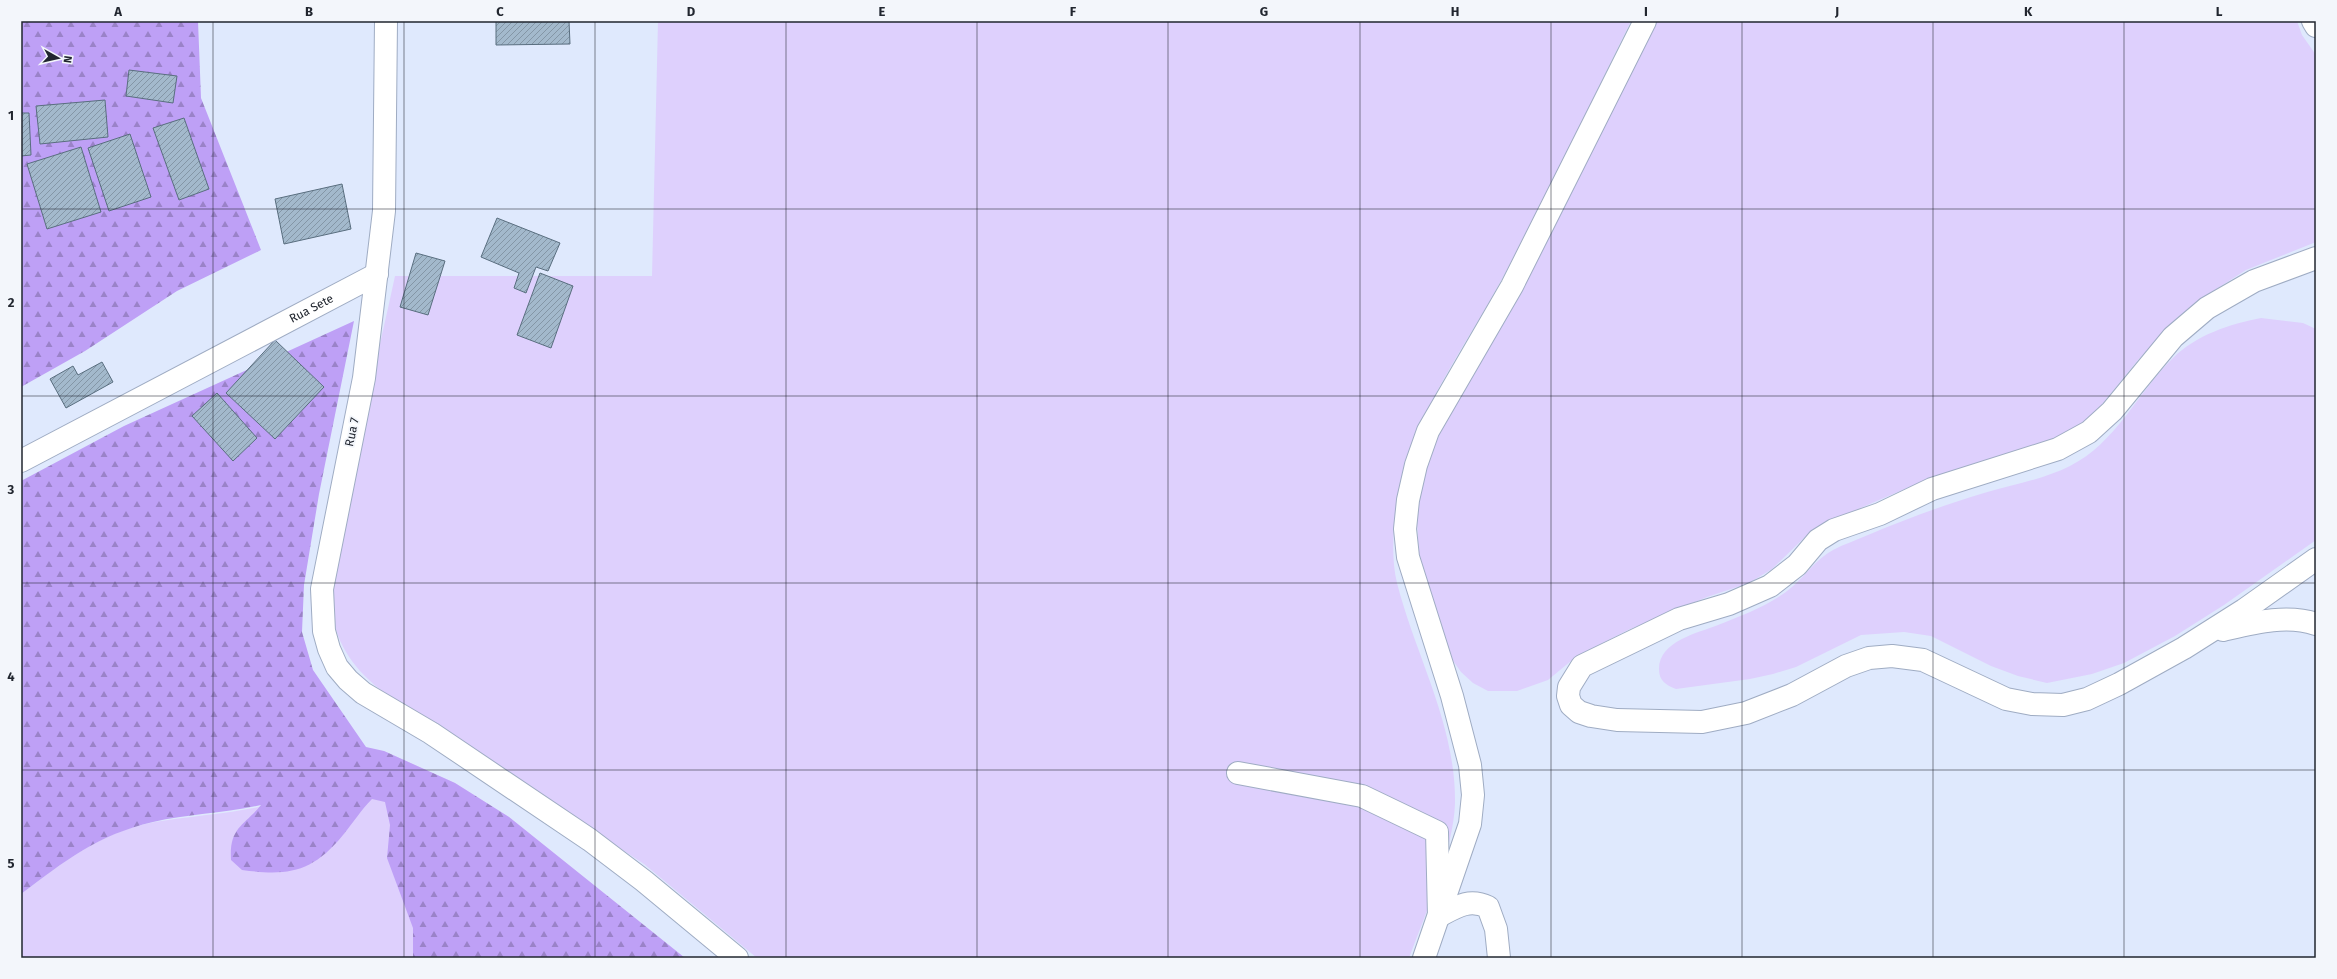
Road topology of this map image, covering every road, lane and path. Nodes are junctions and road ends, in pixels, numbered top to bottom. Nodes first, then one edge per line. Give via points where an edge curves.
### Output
1 (386, 21) edge
2 (1645, 21) edge
3 (2313, 21) edge
4 (2316, 26) edge
5 (2316, 258) edge
6 (377, 274) junction
7 (21, 462) edge
8 (2316, 559) edge
9 (2316, 624) edge
10 (2209, 633) junction
11 (1238, 773) dead end
12 (1439, 916) junction
13 (737, 958) edge
14 (1424, 958) edge
15 (1499, 958) edge

1 - 6 street via 384,211
2 - 12 street via 1512,286 1428,431 1410,493 1405,529 1408,557 1452,696 1470,765 1473,795 1470,824
3 - 4 street
5 - 10 street via 2254,281 2207,308 2173,337 2112,411 2089,432 2058,449 1932,489 1880,514 1834,530 1818,540 1797,565 1770,586 1729,604 1679,619 1582,666 1569,687 1568,696 1571,705 1579,712 1591,716 1617,720 1702,722 1746,713 1792,695 1846,666 1869,658 1892,656 1923,660 2006,699 2032,704 2063,705 2087,699 2119,684
6 - 7 street, Rua Sete
6 - 13 street, Rua 7 via 364,378 322,589 324,631 332,655 348,680 379,703 431,732 590,840
8 - 10 street
9 - 10 street via 2305,620 2282,619
11 - 12 street via 1362,796 1437,832
12 - 14 street
12 - 15 street via 1468,902 1488,907 1496,929

